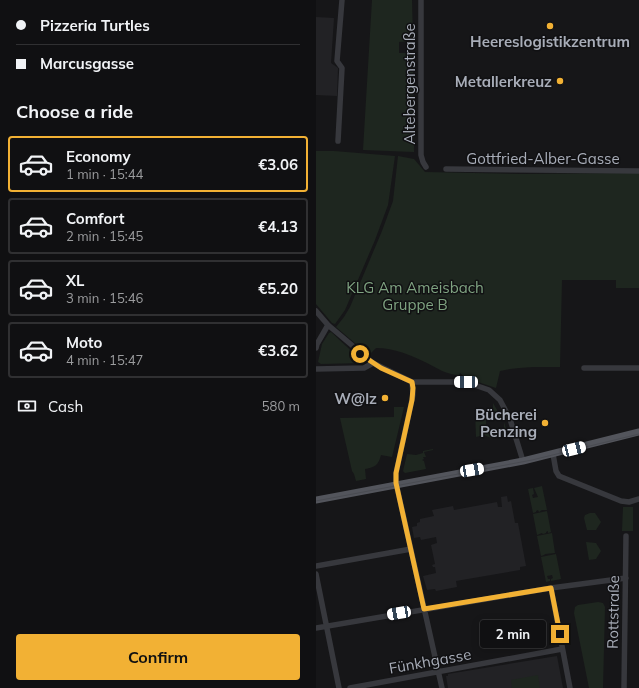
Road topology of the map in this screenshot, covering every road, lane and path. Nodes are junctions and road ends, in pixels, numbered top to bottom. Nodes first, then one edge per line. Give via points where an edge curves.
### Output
1 (342, 0) edge
2 (420, 0) edge
3 (338, 141) dead end
4 (426, 167) dead end
5 (446, 169) dead end
6 (639, 171) edge
7 (316, 311) edge
8 (328, 325) junction
9 (316, 348) edge
10 (373, 363) junction
11 (584, 368) dead end
12 (639, 368) edge
13 (316, 369) edge
14 (412, 382) junction
15 (639, 432) edge
16 (552, 454) junction
17 (522, 461) junction
18 (396, 485) junction
19 (639, 499) edge
20 (316, 500) edge
21 (626, 536) dead end
22 (411, 549) junction
23 (316, 566) edge
24 (316, 574) edge
25 (626, 578) junction
26 (551, 588) junction
27 (424, 609) junction
28 (327, 626) junction
29 (316, 628) edge
30 (562, 649) junction
31 (438, 672) junction
32 (339, 688) edge
33 (350, 688) edge
34 (442, 688) edge
35 (570, 688) edge
36 (624, 688) edge

1 - 3 street via 337,60 342,68
2 - 4 street, Altebergenstraße via 421,156
5 - 6 street, Gottfried-Alber-Gasse
7 - 8 street
8 - 9 street
8 - 10 street
10 - 13 street via 364,368
10 - 14 street
11 - 12 street
14 - 17 street via 466,382 489,390 504,407 510,419
14 - 18 street via 413,395 396,473
15 - 16 main road
16 - 17 main road
16 - 19 street via 559,476 621,500 630,502
17 - 18 main road
18 - 20 main road
18 - 22 street
21 - 25 street, Rottstraße
22 - 23 street
22 - 27 street
24 - 28 street
25 - 26 street
25 - 36 street, Rottstraße
26 - 27 street
26 - 30 street
27 - 28 street
27 - 31 street
28 - 29 street
28 - 32 street
30 - 31 street, Fünkhgasse
30 - 35 street
31 - 33 street, Fünkhgasse
31 - 34 street

